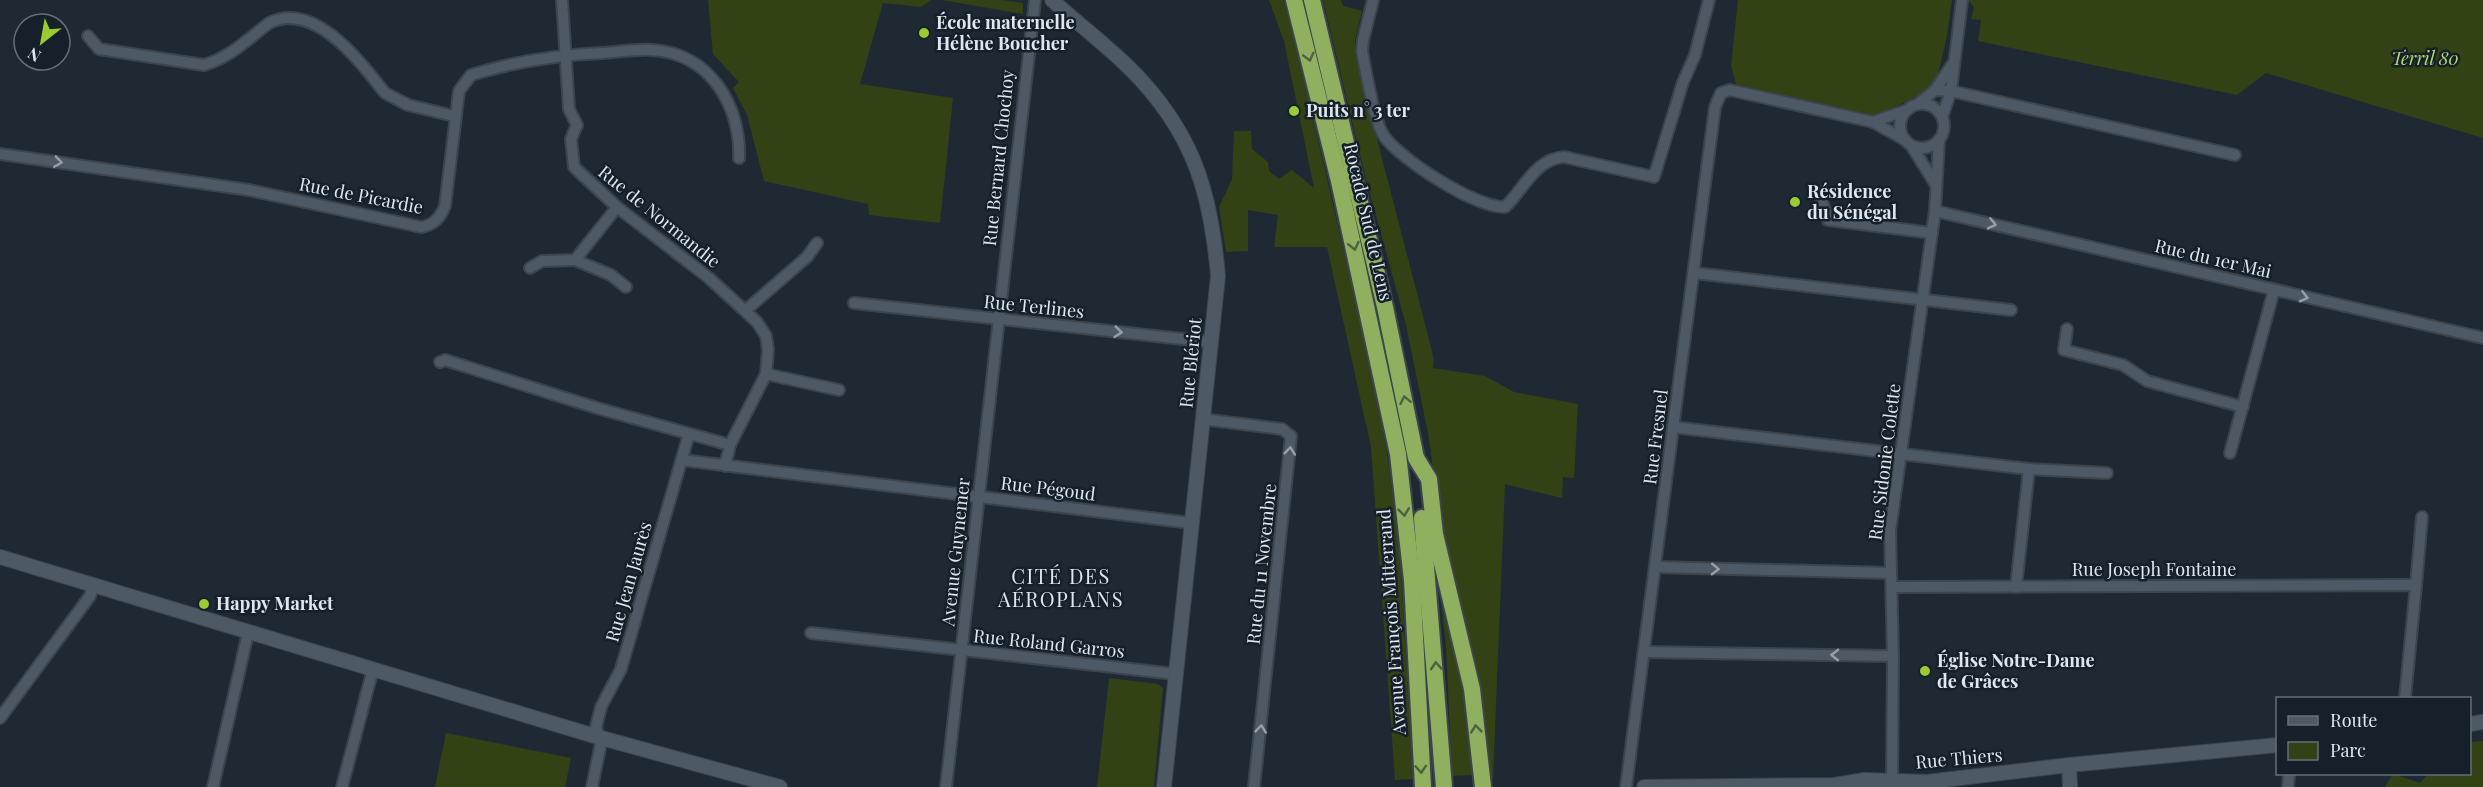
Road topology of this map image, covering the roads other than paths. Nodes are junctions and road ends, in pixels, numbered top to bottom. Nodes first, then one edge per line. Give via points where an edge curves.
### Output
1 (562, 0) edge
2 (1035, 0) edge
3 (1052, 0) edge
4 (1294, 0) edge
5 (1312, 0) edge
6 (1373, 0) edge
7 (1709, 0) edge
8 (1962, 0) edge
9 (88, 36) dead end
10 (566, 54) junction
11 (1952, 65) junction
12 (1935, 90) junction
13 (1951, 91) junction
14 (1918, 104) junction
15 (1907, 110) junction
16 (454, 116) junction
17 (1942, 117) junction
18 (1872, 123) junction
19 (1939, 140) junction
20 (1908, 142) junction
21 (0, 154) edge
22 (2235, 155) dead end
23 (740, 158) dead end
24 (1936, 185) junction
25 (1819, 192) dead end
26 (617, 207) junction
27 (1935, 211) junction
28 (1932, 233) junction
29 (816, 243) dead end
30 (575, 260) junction
31 (530, 268) dead end
32 (1695, 273) junction
33 (626, 287) dead end
34 (2274, 290) junction
35 (1923, 301) junction
36 (854, 303) dead end
37 (746, 310) junction
38 (2011, 310) dead end
39 (997, 320) junction
40 (2067, 329) dead end
41 (2483, 338) edge
42 (1210, 342) junction
43 (440, 362) dead end
44 (766, 374) junction
45 (839, 390) dead end
46 (2243, 407) junction
47 (1202, 419) junction
48 (1673, 427) junction
49 (689, 434) junction
50 (730, 445) junction
51 (2230, 453) dead end
52 (1398, 454) joint
53 (1900, 454) junction
54 (1416, 458) junction
55 (682, 460) junction
56 (725, 466) junction
57 (2029, 469) junction
58 (2107, 473) dead end
59 (978, 498) junction
60 (2422, 517) dead end
61 (1191, 523) junction
62 (0, 557) edge
63 (1656, 567) junction
64 (1891, 573) junction
65 (2416, 585) junction
66 (93, 586) junction
67 (1892, 587) junction
68 (2016, 587) junction
69 (248, 633) junction
70 (811, 633) dead end
71 (962, 651) junction
72 (1645, 652) junction
73 (1893, 656) junction
74 (373, 669) junction
75 (1176, 674) junction
76 (2405, 697) edge
77 (0, 718) edge
78 (598, 737) junction
79 (2276, 745) edge
80 (2068, 765) junction
81 (1892, 784) edge
82 (213, 787) edge
83 (342, 787) edge
84 (592, 787) edge
85 (780, 787) edge
86 (946, 787) edge
87 (1164, 787) edge
88 (1254, 787) edge
89 (1423, 787) edge
90 (1444, 787) edge
91 (1483, 787) edge
92 (1626, 787) edge
93 (1644, 787) edge
94 (2070, 787) edge

1 - 10 street, Rue de Normandie
2 - 39 street, Rue Bernard Chochoy
3 - 42 street, Rue Blériot via 1141,80 1161,104 1192,157 1209,205 1218,276
4 -> 52 highway, Rocade Sud de Lens via 1342,192
54 -> 5 highway, Rocade Sud de Lens via 1393,340
6 - 7 street via 1362,51 1383,136 1434,177 1495,208 1505,207 1524,182 1555,158 1654,177
8 - 11 street
9 - 16 street via 99,50 204,65 220,61 274,18 307,15 332,29 395,100
10 - 16 street, Rue de Picardie via 471,75 459,91
10 - 23 street, Rue de Picardie via 653,50 679,56 702,69 718,86 737,120
10 - 26 street, Rue de Normandie via 569,109 577,125 571,139 574,167
11 - 12 street
11 - 13 street
12 - 13 street
12 - 14 street
13 - 17 street
13 - 22 street
14 - 15 street
14 - 17 street via 1932,107
15 - 18 street
15 - 20 street via 1900,121
21 -> 16 street, Rue de Picardie via 255,191 421,227 430,226 445,206
17 - 19 street via 1944,125
18 - 20 street
18 - 32 street, Rue Fresnel via 1741,92 1721,93 1715,107
19 - 20 street via 1925,148
19 - 24 street, Rue Sidonie Colette
20 - 24 street
24 - 27 street, Rue Sidonie Colette
25 - 28 street via 1828,220
26 - 30 street
26 - 37 street, Rue de Normandie
27 - 28 street, Rue Sidonie Colette
27 -> 34 street, Rue du 1er Mai
28 - 35 street, Rue Sidonie Colette
29 - 37 street via 807,256
30 - 31 street via 542,261
30 - 33 street via 611,275
32 - 35 street
32 - 48 street, Rue Fresnel
34 -> 41 street, Rue du 1er Mai
34 - 46 street
35 - 38 street
35 - 53 street, Rue Sidonie Colette
36 - 39 street, Rue Terlines
37 - 44 street, Rue de Normandie via 766,336
39 -> 42 street, Rue Terlines
39 - 59 street, Avenue Guynemer
40 - 46 street via 2064,350 2123,365 2147,381
42 - 47 street, Rue Blériot
43 - 49 street via 445,360
44 - 45 street
44 - 50 street
46 - 51 street
47 - 61 street, Rue Blériot
88 -> 47 street, Rue du 11 Novembre via 1291,436 1282,429
48 - 53 street
48 - 63 street, Rue Fresnel
49 - 50 street
49 - 55 street, Rue Jean Jaurès
50 - 56 street
52 -> 89 highway, Avenue François Mitterrand via 1412,580
53 - 57 street
53 - 64 street, Rue Sidonie Colette via 1890,531
90 -> 54 highway, Avenue François Mitterrand
91 -> 54 highway via 1472,689 1435,534 1429,479
55 - 56 street, Rue Pégoud
55 - 78 street, Rue Jean Jaurès via 621,669 601,707
56 - 59 street, Rue Pégoud
57 - 58 street
57 - 68 street
59 - 61 street, Rue Pégoud
59 - 71 street, Avenue Guynemer
60 - 65 street
61 - 75 street, Rue Blériot
62 - 66 street
63 -> 64 street
63 - 72 street, Rue Fresnel
64 - 67 street, Rue Sidonie Colette
65 - 68 street, Rue Joseph Fontaine
65 - 76 street
66 - 69 street
66 - 77 street via 90,596
67 - 68 street, Rue Joseph Fontaine
67 - 73 street, Rue Sidonie Colette
69 - 74 street
69 - 82 street
70 - 71 street, Rue Roland Garros
71 - 75 street, Rue Roland Garros
71 - 86 street, Avenue Guynemer
73 -> 72 street
72 - 92 street, Rue Fresnel
73 - 81 street, Rue Sidonie Colette
74 - 78 street
74 - 83 street
75 - 87 street, Rue Blériot
78 - 84 street, Rue Jean Jaurès via 601,743
78 - 85 street
79 - 80 street, Rue Thiers
80 - 81 street, Rue Thiers
80 - 94 street
81 - 93 street, Rue Thiers via 1857,780 1834,785

